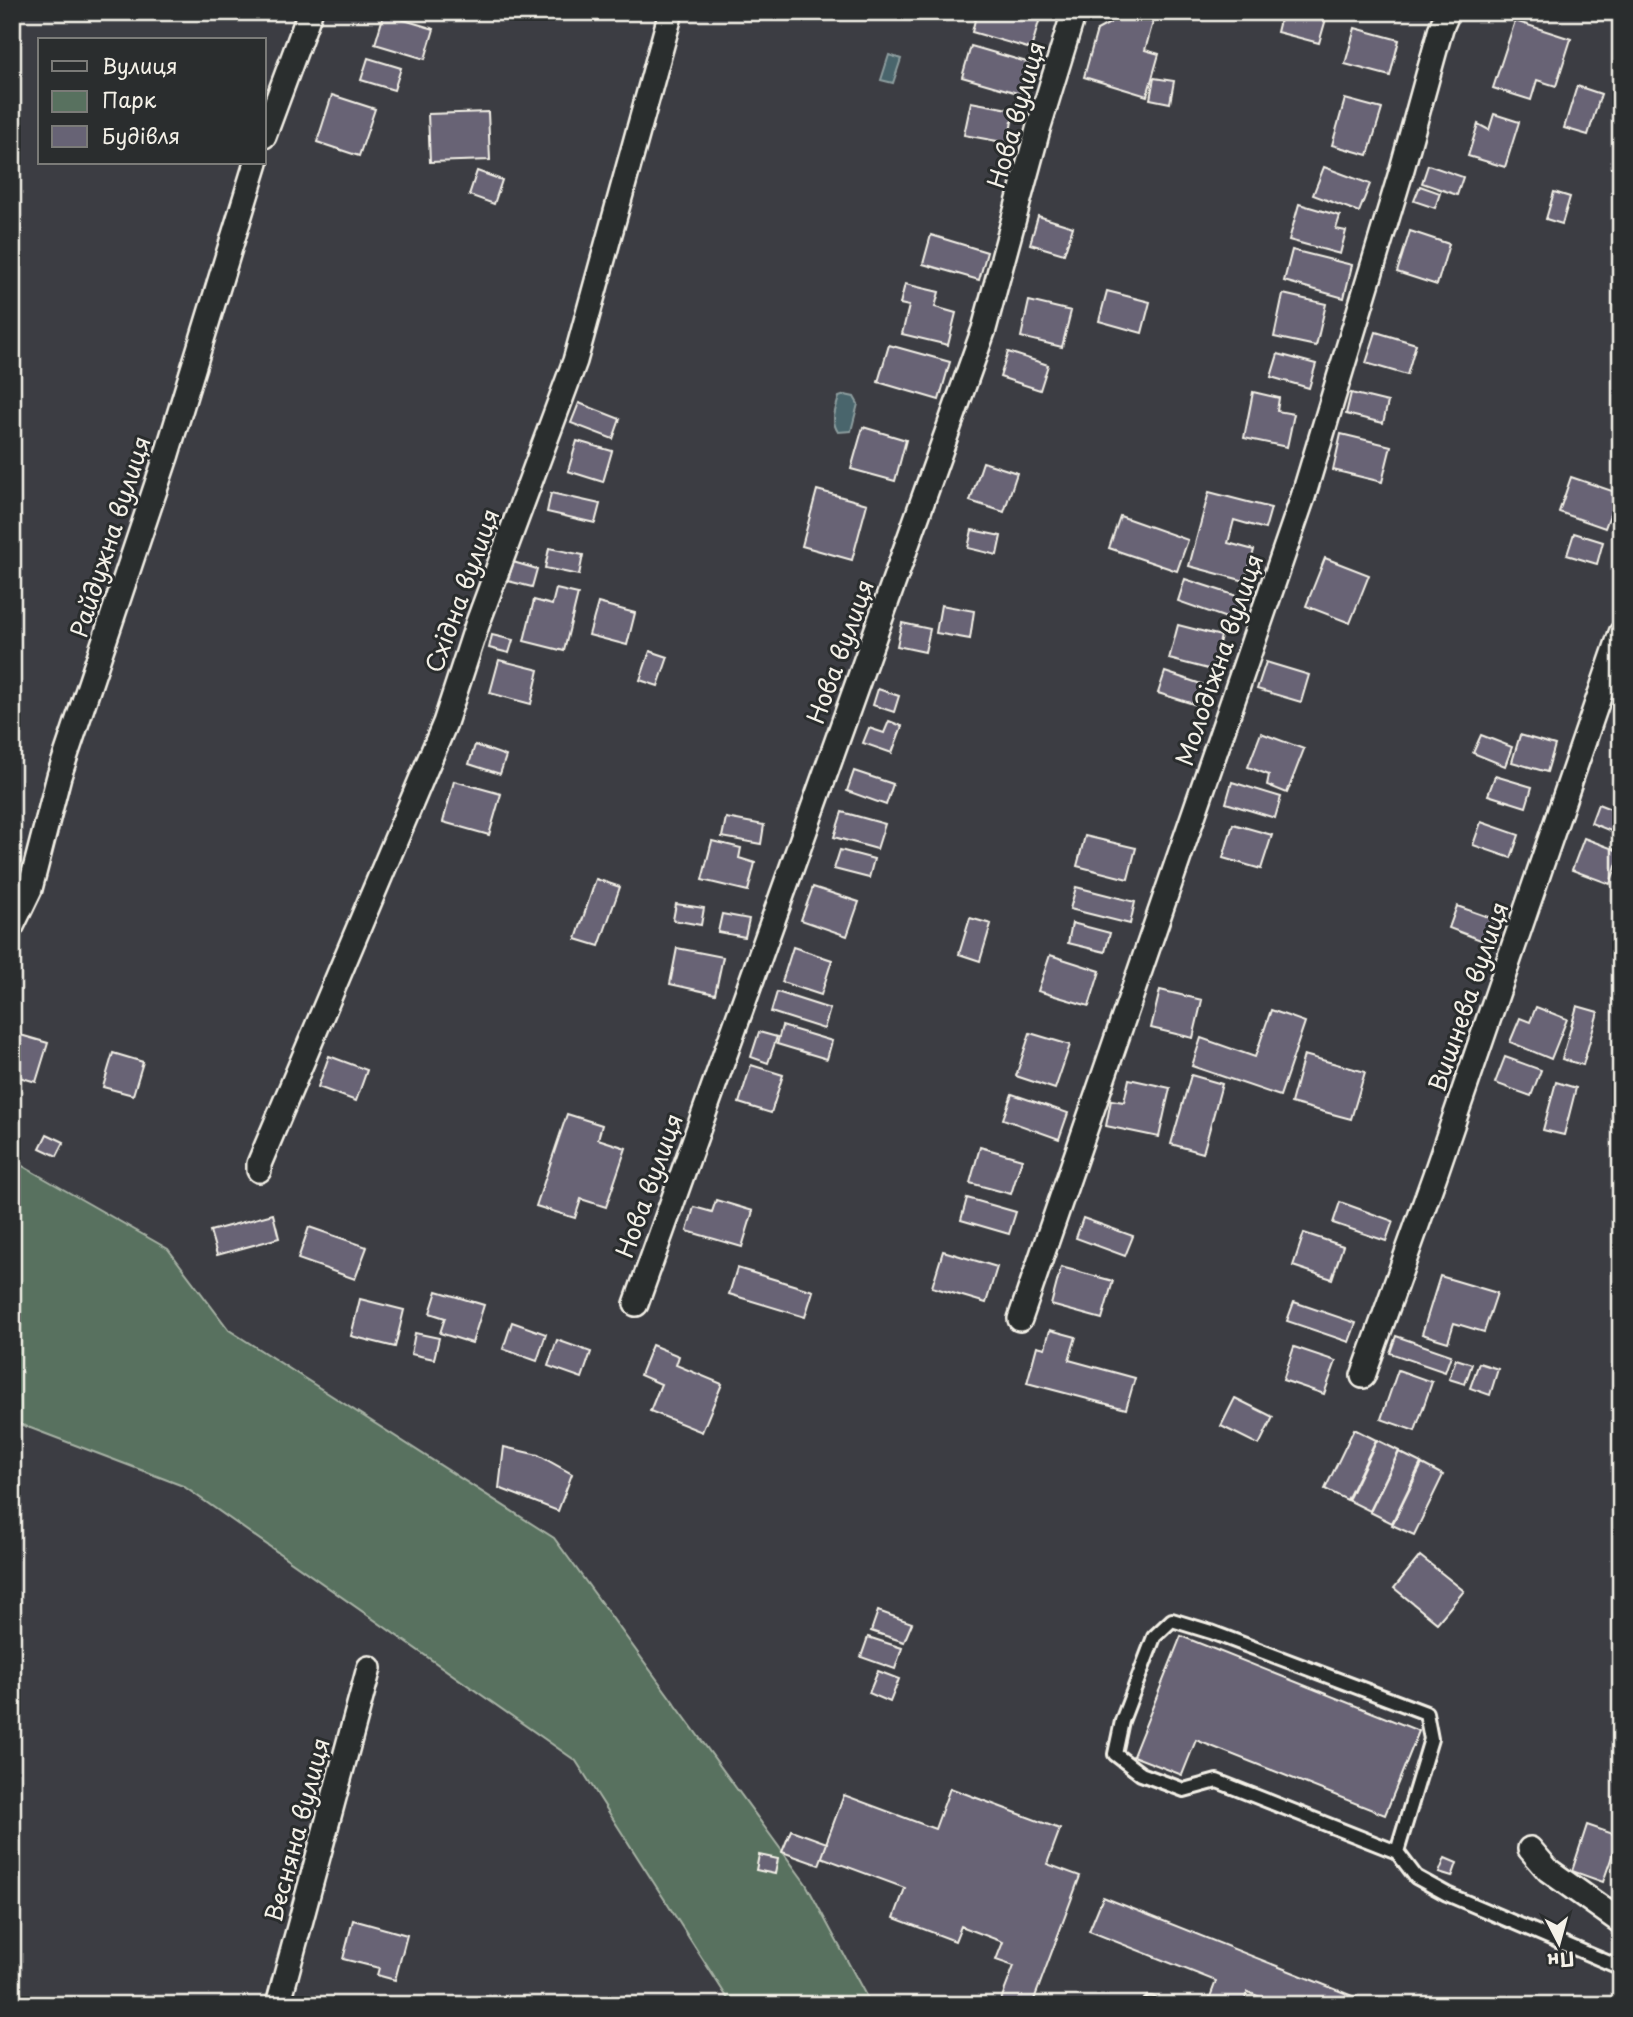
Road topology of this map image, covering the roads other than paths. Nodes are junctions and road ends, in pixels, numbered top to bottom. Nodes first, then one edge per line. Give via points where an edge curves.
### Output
1 (310, 12) edge
2 (671, 12) edge
3 (1074, 12) edge
4 (1448, 12) edge
5 (266, 131) edge
6 (256, 164) edge
7 (1621, 633) edge
8 (12, 926) edge
9 (258, 1170) dead end
10 (636, 1304) dead end
11 (1020, 1319) dead end
12 (1363, 1376) dead end
13 (369, 1668) dead end
14 (1530, 1849) dead end
15 (1397, 1852) junction
16 (1621, 1922) edge
17 (1621, 1968) edge
18 (278, 2005) edge

1 - 5 street
2 - 9 street, Східна вулиця via 576,361 481,613 445,723
3 - 10 street, Нова вулиця via 984,329
4 - 11 street, Молодіжна вулиця via 1303,497
6 - 8 street, Райдужна вулиця via 167,454 59,776 30,889
7 - 12 street, Вишнева вулиця
13 - 18 street, Весняна вулиця
14 - 16 street via 1548,1870
15 - 15 lane via 1431,1740 1426,1713 1172,1620 1154,1637 1122,1721 1115,1754 1141,1774 1184,1790 1217,1781
15 - 17 lane via 1416,1877 1447,1894

